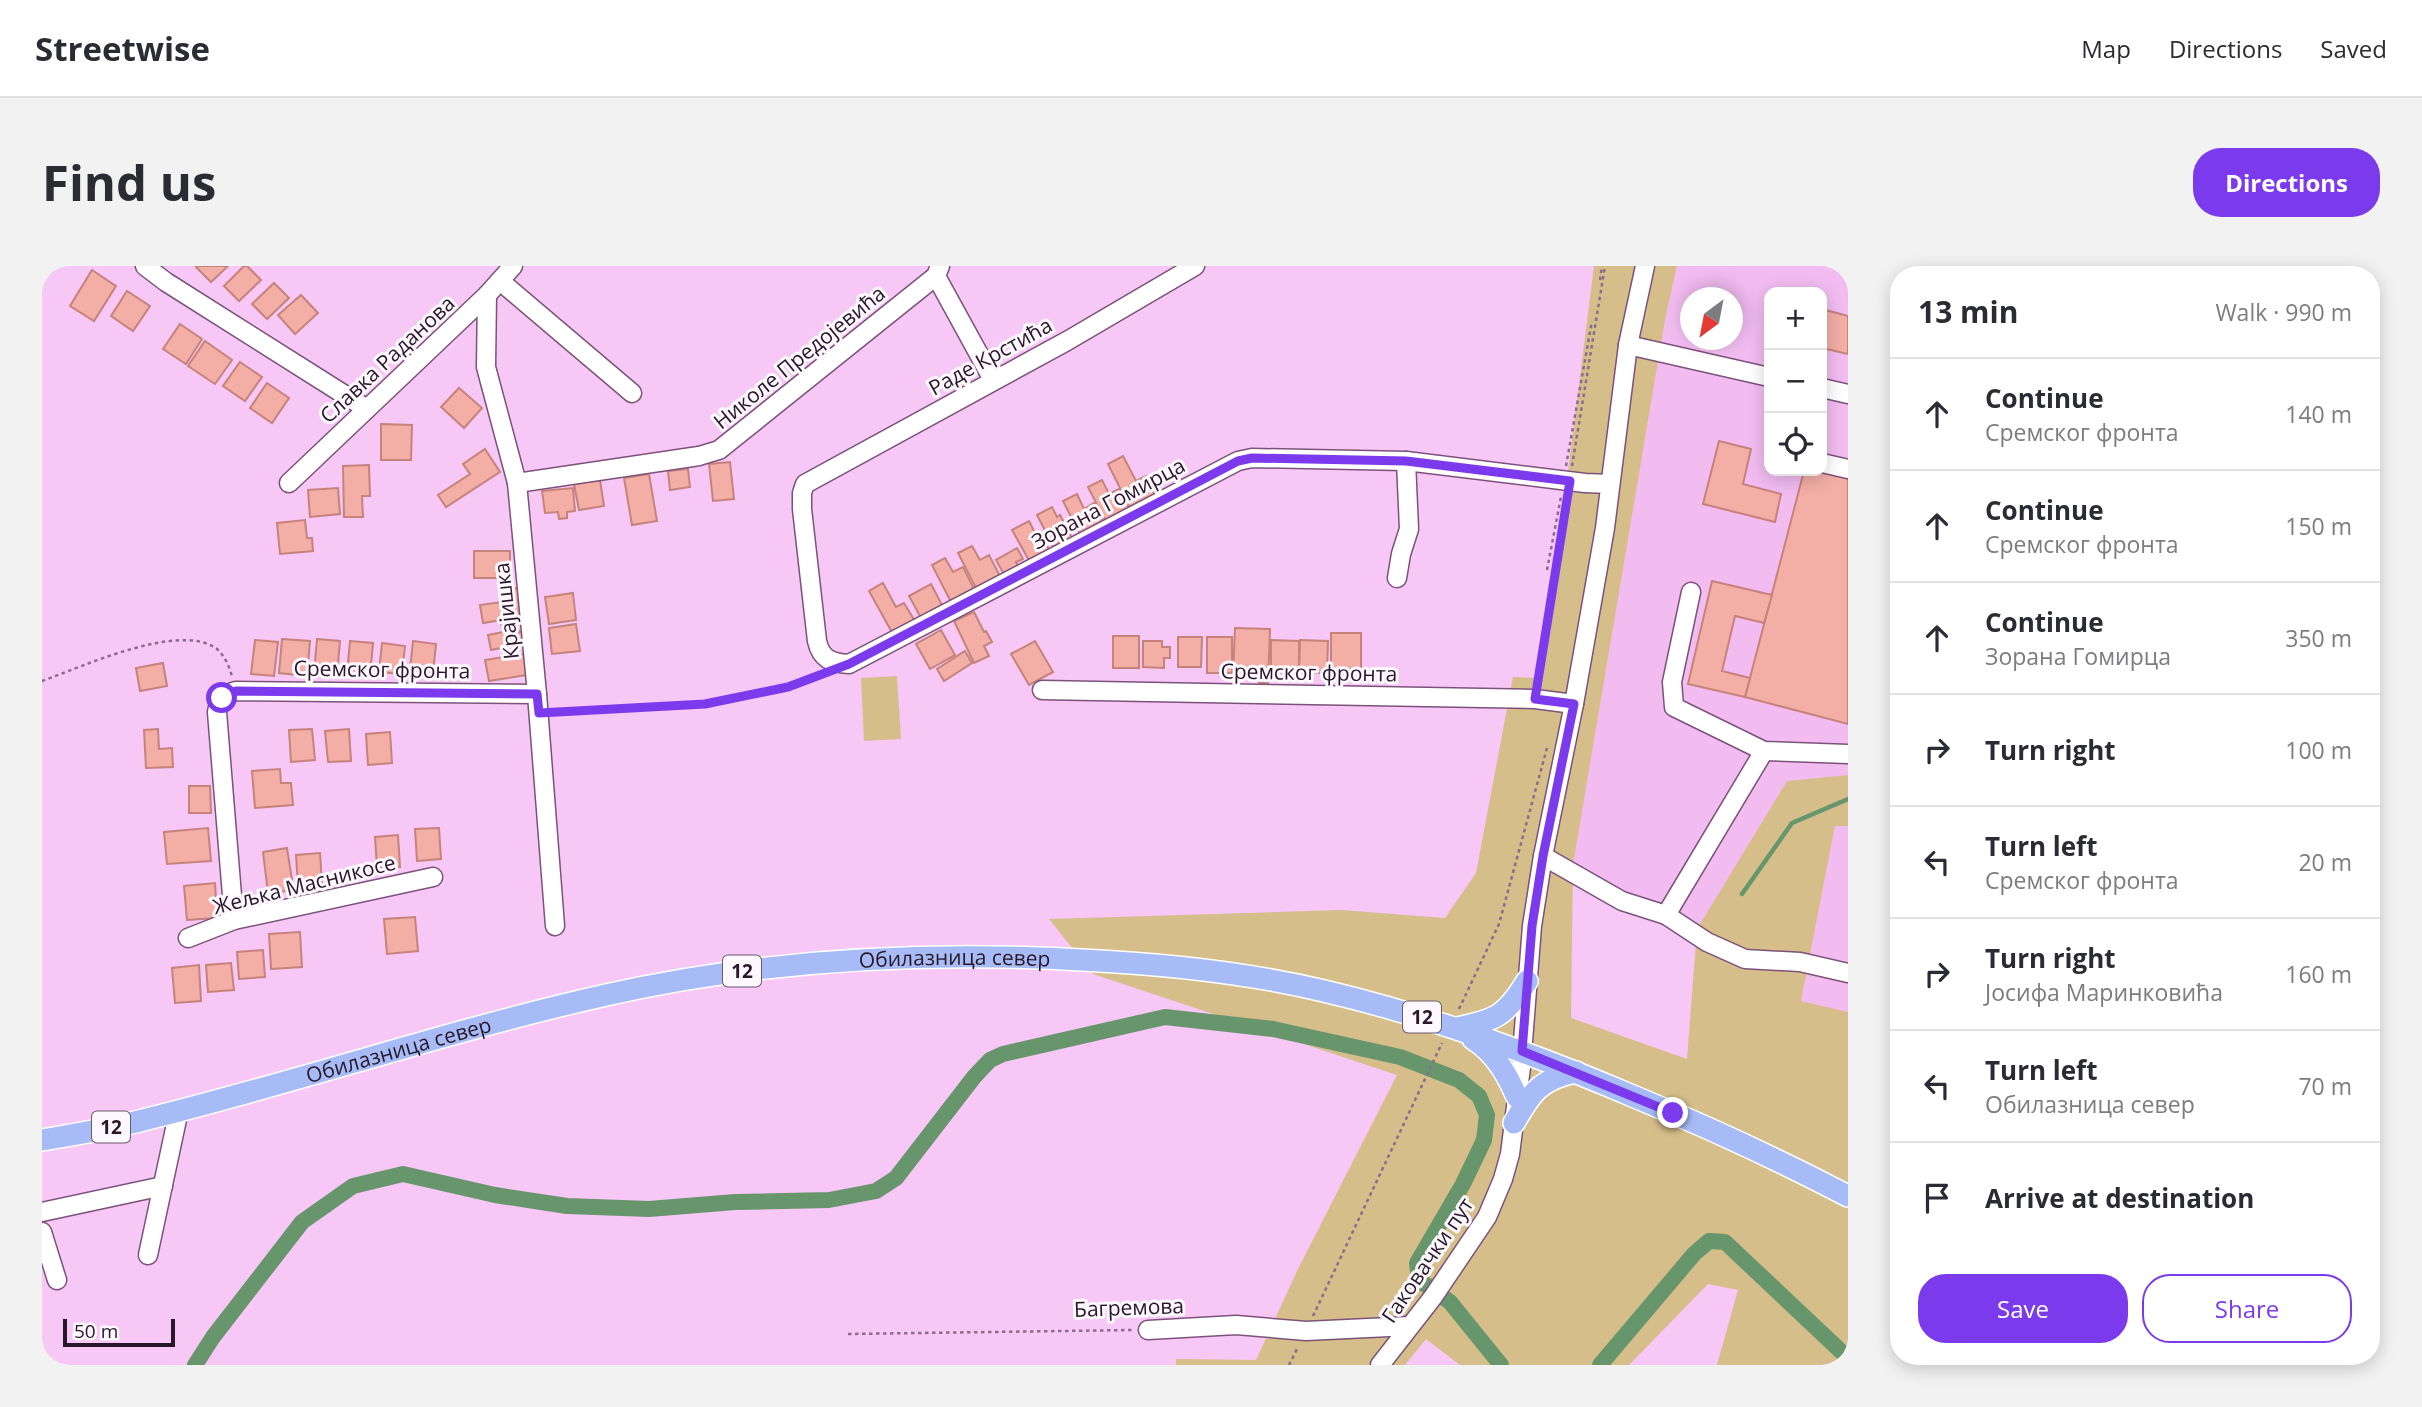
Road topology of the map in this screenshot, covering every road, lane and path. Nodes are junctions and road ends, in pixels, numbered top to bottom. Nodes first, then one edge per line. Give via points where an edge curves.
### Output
1 (145, 266) edge
2 (513, 266) edge
3 (1195, 266) edge
4 (1603, 266) edge
5 (1645, 266) edge
6 (938, 271) edge
7 (500, 281) junction
8 (487, 295) junction
9 (1628, 345) junction
10 (1764, 376) edge
11 (993, 380) junction
12 (1827, 389) edge
13 (632, 394) dead end
14 (1848, 394) edge
15 (367, 409) junction
16 (1406, 461) junction
17 (1827, 464) edge
18 (1848, 469) edge
19 (1567, 481) junction
20 (289, 482) dead end
21 (517, 484) junction
22 (1610, 484) junction
23 (1547, 570) dead end
24 (1397, 578) dead end
25 (1691, 592) dead end
26 (849, 664) junction
27 (42, 681) edge
28 (1042, 690) dead end
29 (232, 692) junction
30 (537, 694) junction
31 (1535, 699) junction
32 (1574, 704) junction
33 (539, 713) junction
34 (1550, 738) dead end
35 (1764, 751) junction
36 (1848, 754) edge
37 (1543, 856) junction
38 (433, 877) dead end
39 (1666, 915) junction
40 (234, 920) junction
41 (555, 926) dead end
42 (188, 938) dead end
43 (1848, 973) edge
44 (1527, 981) junction
45 (1454, 1027) junction
46 (1522, 1051) junction
47 (1576, 1072) junction
48 (1517, 1097) junction
49 (179, 1110) junction
50 (1514, 1123) junction
51 (42, 1140) edge
52 (163, 1186) junction
53 (1848, 1196) edge
54 (42, 1212) edge
55 (42, 1231) edge
56 (148, 1255) dead end
57 (57, 1280) dead end
58 (1410, 1326) junction
59 (1148, 1330) joint
60 (1306, 1331) junction
61 (848, 1334) dead end
62 (1289, 1365) edge
63 (1380, 1365) edge

1 - 15 street
2 - 7 street, Славка Раданова
3 - 11 street, Раде Крстића
4 - 19 path
5 - 9 street, Гаковачки пут
6 - 11 street
6 - 21 street, Николе Предојевића via 719,450
7 - 8 street, Славка Раданова
7 - 13 street
8 - 15 street, Славка Раданова
8 - 21 street, Крајишка via 486,367
9 - 10 street
9 - 22 street, Гаковачки пут
11 - 26 street, Раде Крстића via 805,484 802,509 817,641 827,660
12 - 14 street
15 - 20 street, Славка Раданова
16 - 19 street, Зорана Гомирца
16 - 24 street via 1409,529
16 - 26 street, Зорана Гомирца via 1238,461
17 - 18 street
19 - 22 street, Зорана Гомирца
19 - 23 path
19 - 31 path
21 - 30 street, Крајишка
22 - 32 street, Гаковачки пут
25 - 35 street via 1672,682 1674,707
26 - 33 path via 788,687 732,700
27 - 29 path via 135,648 177,639 216,649 230,670
28 - 31 street, Сремског фронта
29 - 30 street, Сремског фронта
29 - 40 street via 216,712
30 - 33 street, Крајишка
31 - 32 street, Сремског фронта
32 - 37 street, Гаковачки пут
33 - 41 street, Крајишка
34 - 45 path via 1499,924
35 - 36 street
35 - 39 street
37 - 39 street via 1622,901
37 - 44 street, Гаковачки пут
38 - 40 street, Жељка Масникосе
39 - 43 street via 1745,960 1800,962
40 - 42 street, Жељка Масникосе
44 - 45 main road via 1507,1011
44 - 46 street, Гаковачки пут
45 - 46 main road, Обилазница север / 12
45 - 48 main road via 1495,1057
45 - 49 main road, Обилазница север / 12 via 1320,990 1157,964 1020,956 819,962 610,994
45 - 60 path
46 - 47 main road, Обилазница север / 12
46 - 48 street, Гаковачки пут
47 - 50 main road via 1540,1085
47 - 53 main road, Обилазница север / 12 via 1751,1147
48 - 50 street, Гаковачки пут
49 - 51 main road, Обилазница север / 12
49 - 52 street
50 - 58 street, Гаковачки пут via 1510,1154 1487,1217
52 - 54 street
52 - 56 street
55 - 57 street
58 - 60 street, Багремова
58 - 63 street, Гаковачки пут
59 - 60 street, Багремова via 1236,1325
59 - 61 path, Багремова
60 - 62 path

